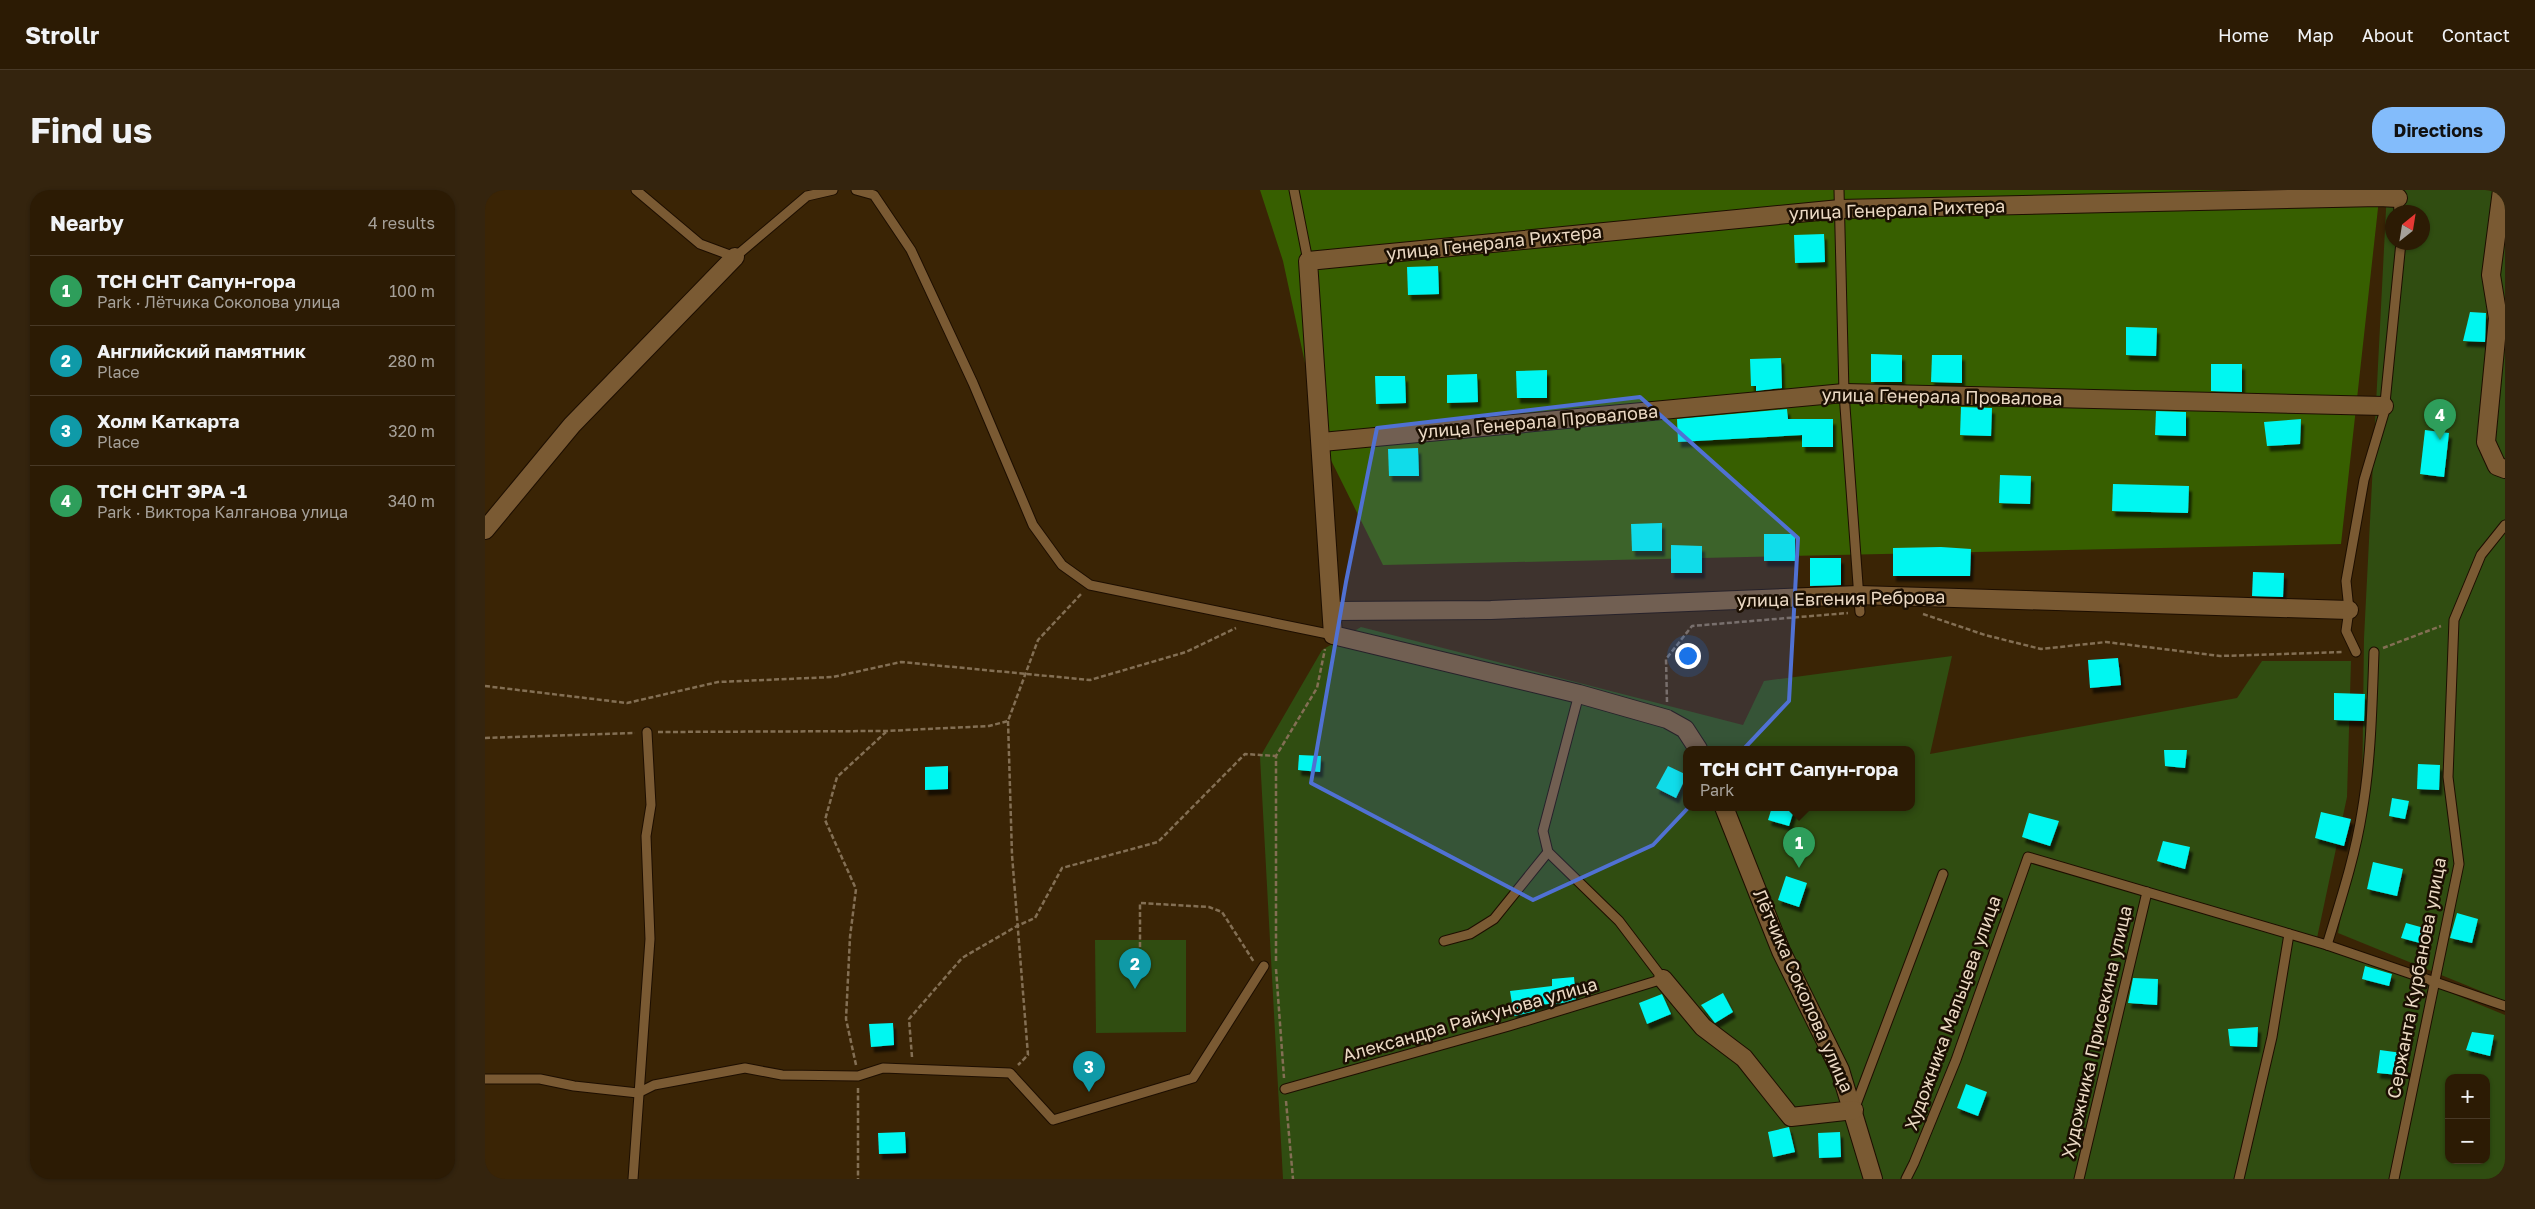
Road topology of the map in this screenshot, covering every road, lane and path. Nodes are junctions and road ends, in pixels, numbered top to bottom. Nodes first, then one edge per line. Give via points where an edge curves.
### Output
1 (636, 190) edge
2 (833, 190) edge
3 (856, 190) edge
4 (1294, 190) edge
5 (1839, 190) edge
6 (2502, 190) edge
7 (2399, 200) edge
8 (1840, 209) junction
9 (2400, 250) edge
10 (735, 257) junction
11 (1308, 262) junction
12 (1844, 393) junction
13 (2384, 406) junction
14 (1322, 442) junction
15 (2505, 469) edge
16 (2505, 525) edge
17 (485, 530) edge
18 (1090, 585) junction
19 (1859, 604) junction
20 (1333, 610) junction
21 (2349, 610) junction
22 (1917, 612) dead end
23 (1255, 618) junction
24 (2454, 620) junction
25 (1333, 635) junction
26 (2356, 652) joint
27 (2374, 652) joint
28 (1024, 673) junction
29 (485, 686) edge
30 (1579, 694) junction
31 (1667, 719) junction
32 (1008, 721) junction
33 (886, 731) junction
34 (647, 732) junction
35 (485, 738) edge
36 (1696, 746) edge
37 (1276, 756) junction
38 (1726, 811) edge
39 (1547, 852) junction
40 (1943, 874) dead end
41 (2147, 892) junction
42 (1017, 926) junction
43 (2289, 934) junction
44 (1444, 941) dead end
45 (2327, 945) junction
46 (1264, 966) junction
47 (1276, 968) junction
48 (1140, 977) dead end
49 (1663, 979) junction
50 (2436, 983) junction
51 (2505, 1006) edge
52 (913, 1068) junction
53 (1010, 1073) junction
54 (858, 1076) junction
55 (485, 1079) edge
56 (1285, 1089) junction
57 (638, 1093) junction
58 (1853, 1110) junction
59 (633, 1179) edge
60 (858, 1179) edge
61 (1293, 1179) edge
62 (1873, 1179) edge
63 (1906, 1179) edge
64 (2079, 1179) edge
65 (2239, 1179) edge
66 (2394, 1179) edge

1 - 10 lane via 700,244
2 - 10 lane via 807,196
3 - 18 lane via 874,195 911,250 973,383 1033,525 1062,565
4 - 11 lane
5 - 8 lane
6 - 15 street via 2491,275 2498,318 2486,442 2497,466
7 - 8 street, улица Генерала Рихтера via 2379,197
8 - 11 street, улица Генерала Рихтера
8 - 12 lane
9 - 13 lane
10 - 17 street via 572,425
11 - 14 street
12 - 13 street, улица Генерала Провалова
12 - 14 street, улица Генерала Провалова
12 - 19 lane
13 - 21 lane via 2353,537 2346,581
14 - 20 street
16 - 24 lane, Сержанта Курбанова улица via 2481,555
18 - 23 lane
18 - 28 path via 1038,640
19 - 20 street, улица Евгения Реброва
19 - 21 street, улица Евгения Реброва
19 - 31 path via 1692,626 1666,659
20 - 25 street
21 - 26 lane via 2346,631
22 - 26 path via 1985,635 2041,649 2106,642 2220,656
23 - 25 lane
23 - 28 path via 1186,652 1090,680
24 - 27 path
24 - 50 lane, Сержанта Курбанова улица via 2448,777 2459,864
25 - 30 street
25 - 37 path via 1325,648 1317,688
27 - 45 lane via 2362,812
28 - 29 path via 901,662 833,677 717,682 627,703
28 - 32 path
30 - 31 street
30 - 39 lane via 1543,831
31 - 36 street via 1685,729
32 - 33 path via 989,726
32 - 42 path
33 - 34 path
33 - 54 path via 837,777 825,820 856,890 850,937 847,1019
34 - 35 path
34 - 57 lane via 651,805 646,836 650,938
37 - 42 path via 1245,754 1158,842 1062,868 1035,918
37 - 47 path
38 - 58 street, Лётчика Соколова улица via 1781,951 1840,1070
39 - 44 lane via 1494,918 1470,934
39 - 49 lane via 1619,921
40 - 58 lane
41 - 43 lane
41 - 63 lane, Художника Мальцева улица via 2028,857 1955,1060
41 - 64 lane, Художника Присекина улица
42 - 52 path via 962,958 909,1019
42 - 53 path via 1028,1055
43 - 45 lane
43 - 65 lane via 2272,1037
45 - 50 lane
46 - 47 path
46 - 48 path via 1257,965 1222,912 1209,907 1140,903
46 - 53 lane via 1193,1078 1053,1120
47 - 56 path
49 - 56 lane, Александра Райкунова улица
49 - 58 street via 1703,1027 1744,1058 1791,1117
50 - 51 lane
50 - 66 lane, Сержанта Курбанова улица
52 - 53 lane
52 - 54 lane via 883,1068
54 - 57 lane via 782,1075 745,1068 655,1085
54 - 60 path
55 - 57 lane via 540,1079
56 - 61 path
57 - 59 lane
58 - 62 street, Лётчика Соколова улица

